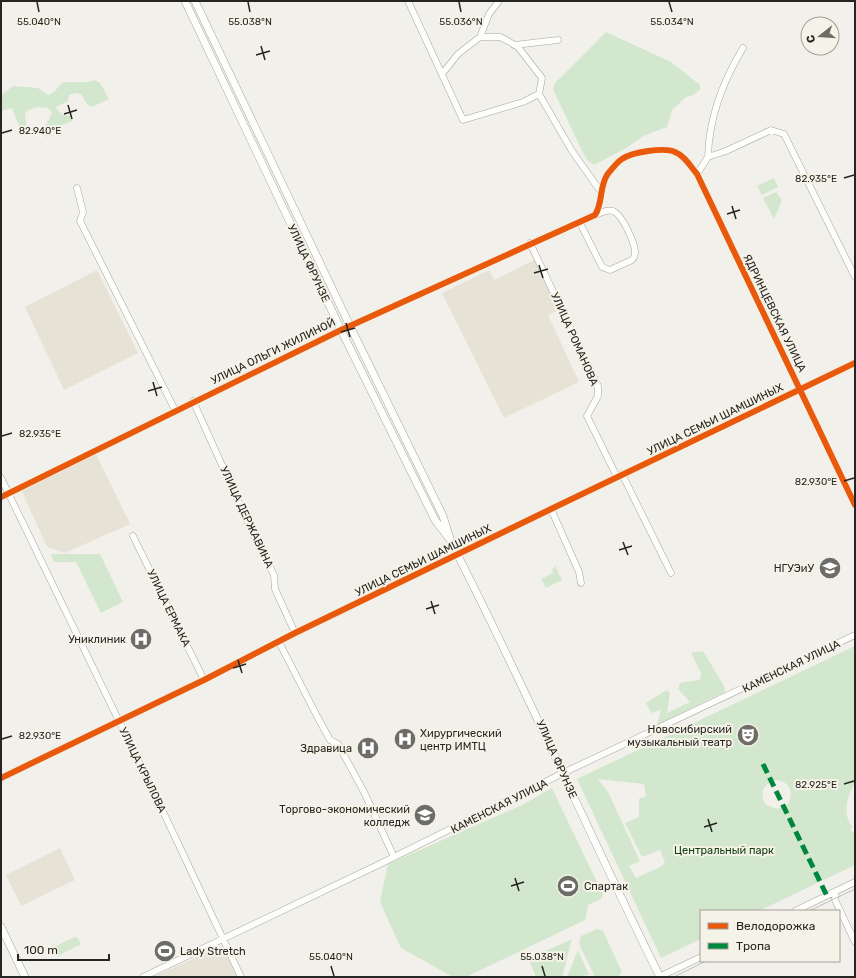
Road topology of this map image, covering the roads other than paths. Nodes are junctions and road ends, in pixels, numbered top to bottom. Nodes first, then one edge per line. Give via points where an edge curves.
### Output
1 (185, 1) edge
2 (195, 1) edge
3 (408, 1) edge
4 (499, 1) edge
5 (480, 36) junction
6 (558, 40) dead end
7 (514, 45) junction
8 (743, 48) dead end
9 (442, 74) junction
10 (539, 94) junction
11 (708, 157) junction
12 (697, 174) junction
13 (77, 188) dead end
14 (600, 192) junction
15 (596, 215) junction
16 (580, 223) junction
17 (530, 243) junction
18 (855, 277) edge
19 (350, 326) junction
20 (341, 330) junction
21 (855, 363) edge
22 (800, 389) junction
23 (193, 401) junction
24 (175, 410) junction
25 (620, 476) junction
26 (1, 478) edge
27 (8, 493) junction
28 (1, 497) edge
29 (855, 505) edge
30 (551, 508) junction
31 (133, 536) dead end
32 (451, 542) junction
33 (458, 555) junction
34 (671, 573) dead end
35 (581, 584) dead end
36 (295, 633) junction
37 (855, 635) edge
38 (279, 642) junction
39 (204, 680) junction
40 (119, 720) junction
41 (564, 773) junction
42 (1, 778) edge
43 (394, 857) junction
44 (855, 882) edge
45 (836, 891) junction
46 (797, 910) edge
47 (840, 910) edge
48 (840, 910) edge
49 (1, 927) edge
50 (224, 939) junction
51 (855, 942) edge
52 (700, 957) edge
53 (25, 977) edge
54 (143, 977) edge
55 (241, 977) edge
56 (660, 977) edge

1 - 20 main road, УЛИЦА ФРУНЗЕ
2 - 19 main road, УЛИЦА ФРУНЗЕ
3 - 9 street
4 - 5 street via 489,14
5 - 7 street via 500,37
5 - 9 street via 458,54
6 - 7 street
7 - 10 street via 542,78
8 - 11 street via 732,65 721,91 709,134
9 - 10 street via 463,120 523,102
10 - 14 street via 572,151
11 - 12 street
11 - 18 street via 770,130 784,134
12 - 14 street, ЯДРИНЦЕВСКАЯ УЛИЦА via 683,156 676,152 662,150 638,153 621,159 607,175
12 - 22 street, ЯДРИНЦЕВСКАЯ УЛИЦА
13 - 24 street via 83,212 80,221
14 - 15 street, ЯДРИНЦЕВСКАЯ УЛИЦА via 600,208
15 - 16 street, УЛИЦА ОЛЬГИ ЖИЛИНОЙ
15 - 16 street, УЛИЦА ОЛЬГИ ЖИЛИНОЙ via 607,210 621,217 634,244 636,252 632,260 610,270 602,267
16 - 17 street, УЛИЦА ОЛЬГИ ЖИЛИНОЙ
17 - 19 street, УЛИЦА ОЛЬГИ ЖИЛИНОЙ
17 - 25 street, УЛИЦА РОМАНОВА via 598,386 598,396 587,416
19 - 20 street, УЛИЦА ОЛЬГИ ЖИЛИНОЙ
19 - 32 main road, УЛИЦА ФРУНЗЕ via 443,516
20 - 23 street, УЛИЦА ОЛЬГИ ЖИЛИНОЙ
20 - 32 main road, УЛИЦА ФРУНЗЕ via 435,520
21 - 22 street, УЛИЦА СЕМЬИ ШАМШИНЫХ
22 - 25 street, УЛИЦА СЕМЬИ ШАМШИНЫХ
22 - 29 street, ЯДРИНЦЕВСКАЯ УЛИЦА
23 - 24 street, УЛИЦА ОЛЬГИ ЖИЛИНОЙ
23 - 36 street, УЛИЦА ДЕРЖАВИНА via 274,575 274,589
24 - 27 street, УЛИЦА ОЛЬГИ ЖИЛИНОЙ
25 - 30 street, УЛИЦА СЕМЬИ ШАМШИНЫХ
25 - 34 street, УЛИЦА РОМАНОВА
26 - 27 street, УЛИЦА КРЫЛОВА
27 - 28 street, УЛИЦА ОЛЬГИ ЖИЛИНОЙ
27 - 40 street, УЛИЦА КРЫЛОВА
30 - 33 street, УЛИЦА СЕМЬИ ШАМШИНЫХ
30 - 35 street via 579,572
31 - 39 street, УЛИЦА ЕРМАКА
32 - 33 main road, УЛИЦА ФРУНЗЕ
33 - 36 street, УЛИЦА СЕМЬИ ШАМШИНЫХ
33 - 41 main road, УЛИЦА ФРУНЗЕ
36 - 38 street, УЛИЦА СЕМЬИ ШАМШИНЫХ
37 - 41 street, КАМЕНСКАЯ УЛИЦА
38 - 39 street, УЛИЦА СЕМЬИ ШАМШИНЫХ
38 - 43 street via 330,740 338,744 364,792
39 - 40 street, УЛИЦА СЕМЬИ ШАМШИНЫХ
40 - 42 street, УЛИЦА СЕМЬИ ШАМШИНЫХ
40 - 50 street, УЛИЦА КРЫЛОВА
41 - 43 street, КАМЕНСКАЯ УЛИЦА
41 - 56 main road, УЛИЦА ФРУНЗЕ
43 - 50 street, КАМЕНСКАЯ УЛИЦА
44 - 45 street
45 - 46 street
45 - 48 street via 835,900
47 - 51 street
49 - 53 main road
50 - 54 street, КАМЕНСКАЯ УЛИЦА
50 - 55 street, УЛИЦА КРЫЛОВА
52 - 56 street

